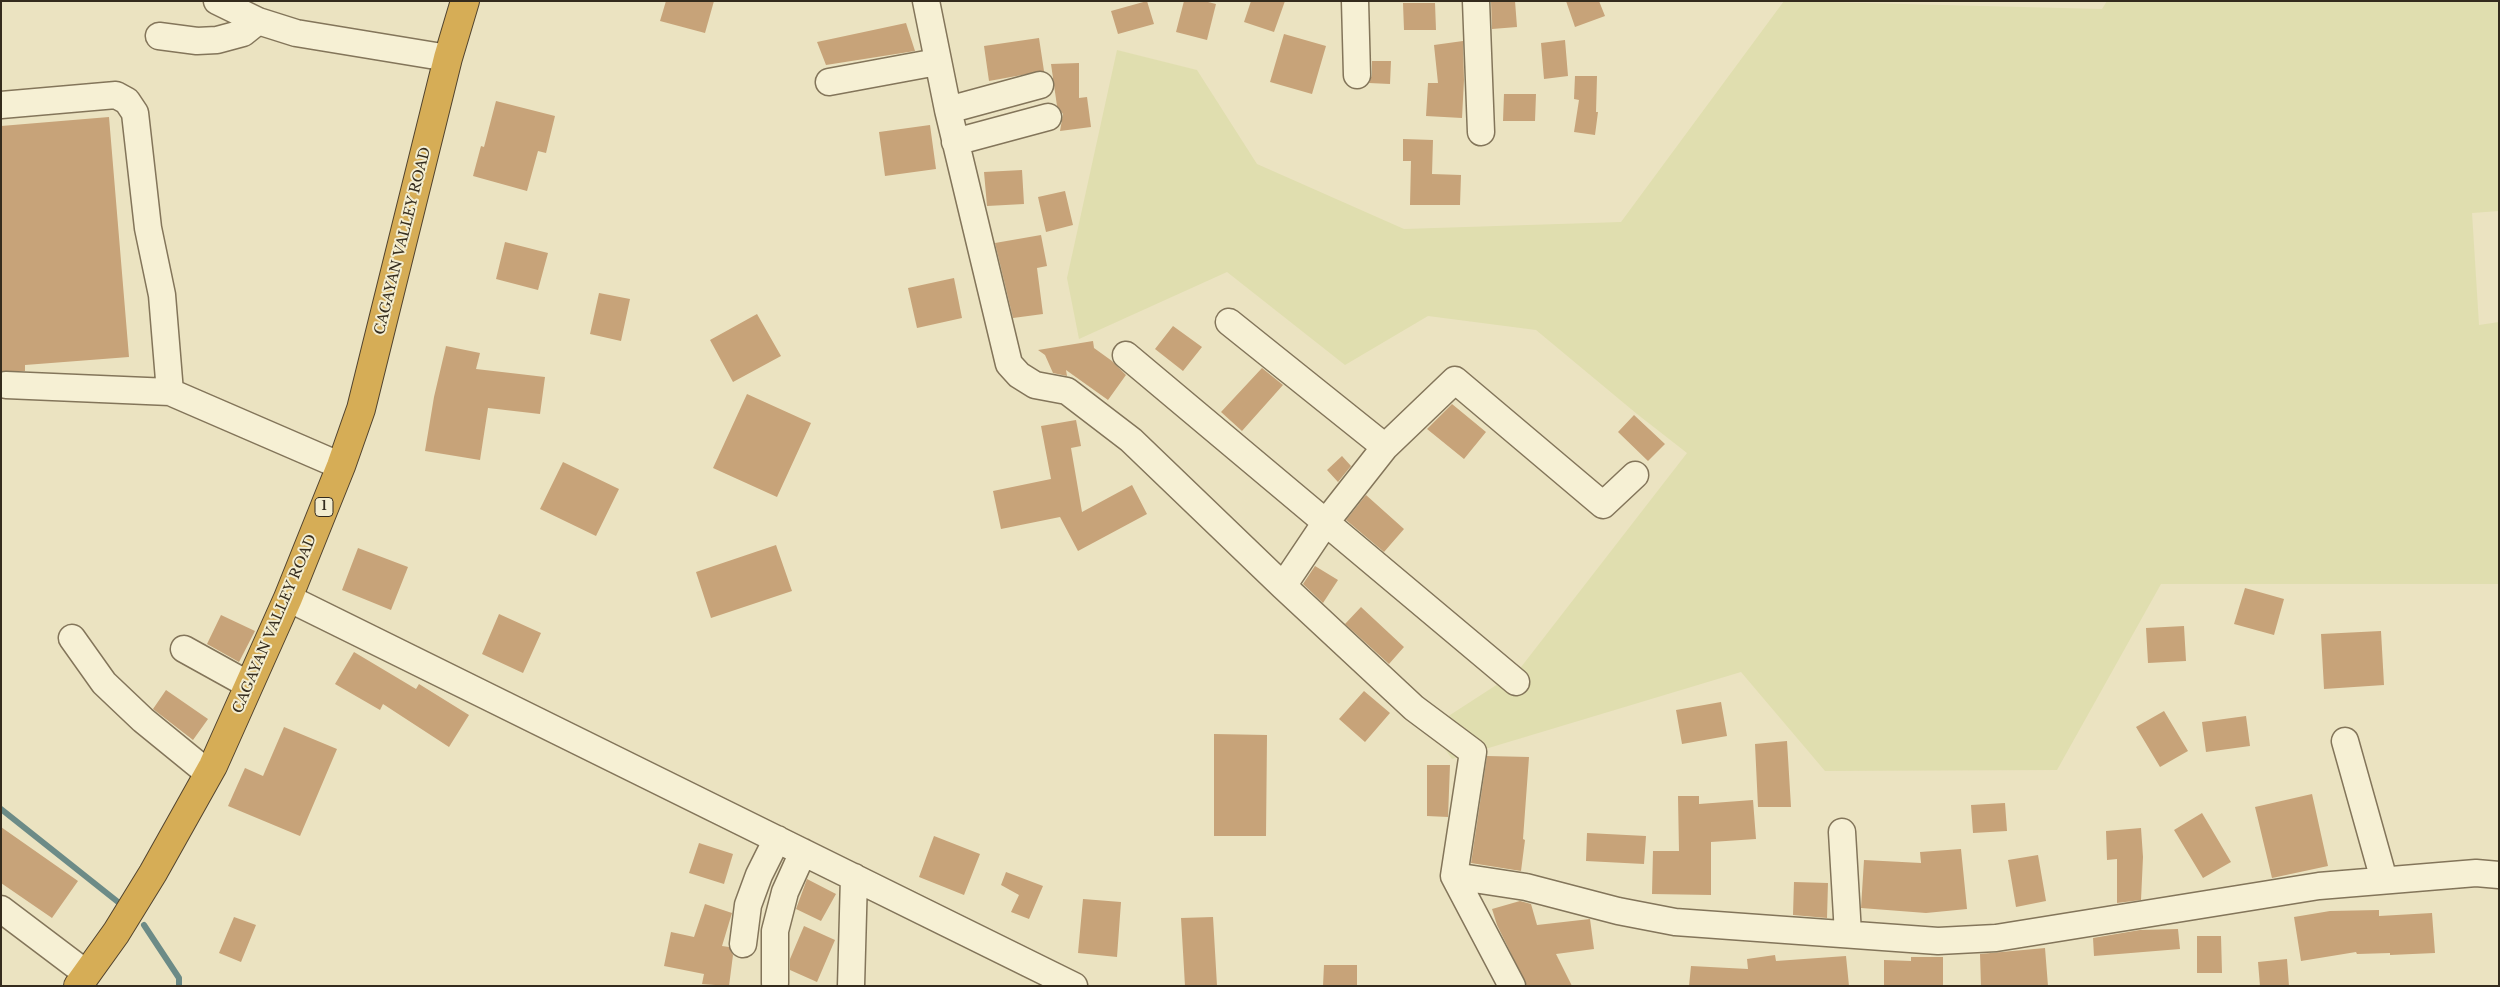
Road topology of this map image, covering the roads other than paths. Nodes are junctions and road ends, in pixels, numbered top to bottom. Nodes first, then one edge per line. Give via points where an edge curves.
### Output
1 (217, 1) edge
2 (466, 1) edge
3 (926, 1) edge
4 (1355, 1) edge
5 (1476, 1) edge
6 (258, 22) junction
7 (159, 36) dead end
8 (448, 58) junction
9 (937, 62) junction
10 (1357, 75) dead end
11 (829, 82) dead end
12 (1040, 85) dead end
13 (1, 105) edge
14 (948, 110) junction
15 (1048, 117) dead end
16 (1481, 132) dead end
17 (955, 142) junction
18 (1229, 322) dead end
19 (1126, 355) dead end
20 (6, 385) dead end
21 (170, 392) junction
22 (1385, 447) junction
23 (340, 466) junction
24 (1635, 474) dead end
25 (1326, 522) junction
26 (1283, 586) junction
27 (288, 598) junction
28 (72, 638) dead end
29 (184, 650) dead end
30 (1516, 682) dead end
31 (249, 685) junction
32 (2345, 741) dead end
33 (208, 773) junction
34 (1842, 832) dead end
35 (777, 839) junction
36 (803, 852) junction
37 (2499, 875) edge
38 (1454, 876) junction
39 (854, 877) junction
40 (2384, 880) junction
41 (1, 909) edge
42 (1848, 934) junction
43 (743, 944) dead end
44 (82, 980) edge
45 (775, 983) dead end
46 (851, 986) edge
47 (1074, 986) edge
48 (1512, 986) edge

1 - 6 street
2 - 8 highway, CAGAYAN VALLEY ROAD / 1
3 - 9 street
4 - 10 street
5 - 16 street
6 - 7 street via 242,32 218,40
6 - 8 street via 296,33
8 - 23 highway, CAGAYAN VALLEY ROAD / 1 via 361,409
9 - 11 street
9 - 14 street
12 - 14 street
13 - 21 street via 116,95 127,101 135,113 148,228 162,295
14 - 17 street
15 - 17 street
17 - 26 street via 1009,364 1035,385 1067,391 1131,440
18 - 22 street
19 - 25 street
20 - 21 street
21 - 23 street
22 - 24 street via 1455,380 1604,505
22 - 25 street
23 - 27 highway, CAGAYAN VALLEY ROAD / 1
25 - 26 street
25 - 30 street
26 - 38 street via 1414,708 1473,752
27 - 31 highway, CAGAYAN VALLEY ROAD / 1
27 - 35 street
28 - 33 street via 104,683
29 - 31 street
31 - 33 highway, CAGAYAN VALLEY ROAD / 1
32 - 40 street
33 - 44 highway, CAGAYAN VALLEY ROAD / 1 via 153,873
34 - 42 street
35 - 36 street
35 - 43 street via 748,905
36 - 39 street
36 - 45 street via 785,892 775,931
37 - 40 street via 2476,872
38 - 42 street via 1526,887 1675,922
38 - 48 street
39 - 46 street
39 - 47 street
40 - 42 street via 2319,886 1996,938 1938,941
41 - 44 street

